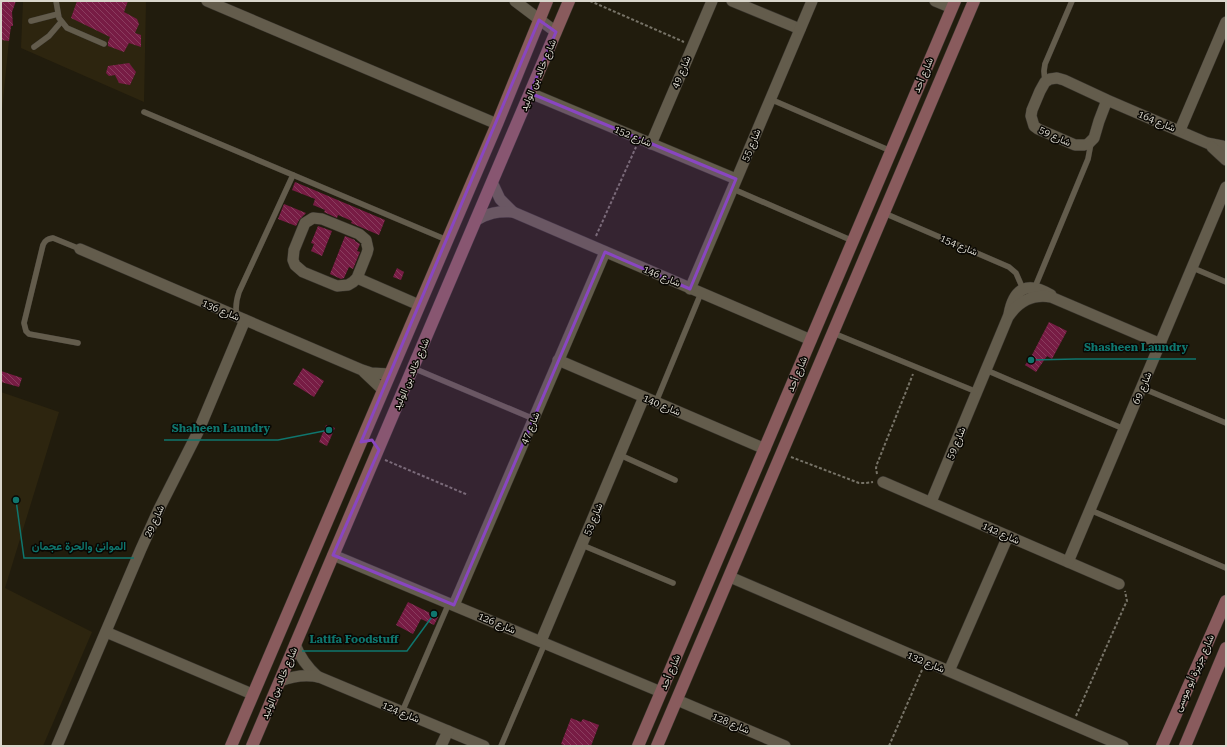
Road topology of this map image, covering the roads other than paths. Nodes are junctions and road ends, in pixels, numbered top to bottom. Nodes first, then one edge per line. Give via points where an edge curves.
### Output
1 (56, 1) edge
2 (208, 1) edge
3 (515, 1) edge
4 (547, 1) edge
5 (569, 1) edge
6 (712, 1) edge
7 (732, 1) edge
8 (812, 1) edge
9 (935, 1) edge
10 (974, 1) edge
11 (1072, 1) edge
12 (954, 5) edge
13 (58, 14) junction
14 (539, 20) junction
15 (31, 21) dead end
16 (61, 22) junction
17 (1226, 22) edge
18 (800, 29) junction
19 (556, 32) junction
20 (104, 44) dead end
21 (34, 48) dead end
22 (1046, 82) junction
23 (1080, 88) junction
24 (530, 93) junction
25 (770, 99) junction
26 (1107, 100) junction
27 (1037, 102) junction
28 (144, 112) dead end
29 (1099, 121) junction
30 (497, 124) junction
31 (1180, 130) junction
32 (1058, 135) junction
33 (1091, 141) junction
34 (1207, 142) junction
35 (651, 144) junction
36 (1226, 149) edge
37 (891, 151) junction
38 (1226, 160) edge
39 (293, 175) junction
40 (492, 182) junction
41 (735, 184) junction
42 (1226, 190) edge
43 (872, 195) junction
44 (886, 207) junction
45 (513, 212) junction
46 (476, 222) junction
47 (447, 240) junction
48 (853, 241) junction
49 (80, 248) joint
50 (605, 252) junction
51 (1193, 268) junction
52 (357, 278) junction
53 (1226, 282) edge
54 (1029, 288) junction
55 (690, 289) junction
56 (702, 294) junction
57 (1059, 300) junction
58 (420, 305) junction
59 (1008, 317) junction
60 (241, 319) junction
61 (833, 333) junction
62 (811, 340) junction
63 (78, 343) dead end
64 (1160, 344) junction
65 (558, 360) junction
66 (413, 368) junction
67 (362, 370) junction
68 (986, 370) junction
69 (390, 374) junction
70 (1142, 388) junction
71 (383, 390) junction
72 (977, 392) junction
73 (644, 397) junction
74 (656, 402) junction
75 (785, 402) junction
76 (802, 408) junction
77 (371, 416) junction
78 (534, 419) junction
79 (1226, 423) edge
80 (389, 425) junction
81 (1124, 429) junction
82 (361, 442) junction
83 (765, 449) junction
84 (378, 453) junction
85 (620, 455) junction
86 (676, 480) dead end
87 (882, 480) road end
88 (931, 502) junction
89 (1090, 510) junction
90 (1008, 536) junction
91 (582, 545) junction
92 (333, 555) junction
93 (1068, 562) junction
94 (1226, 568) edge
95 (730, 577) junction
96 (673, 583) dead end
97 (1119, 584) road end
98 (1226, 600) edge
99 (452, 604) junction
100 (106, 632) junction
101 (543, 642) junction
102 (295, 644) junction
103 (1226, 648) edge
104 (949, 671) junction
105 (319, 677) junction
106 (667, 677) junction
107 (1192, 680) junction
108 (280, 681) junction
109 (684, 684) junction
110 (1208, 690) junction
111 (661, 692) junction
112 (252, 694) junction
113 (677, 700) junction
114 (1181, 705) junction
115 (402, 712) junction
116 (1199, 713) junction
117 (448, 731) junction
118 (57, 746) edge
119 (231, 746) edge
120 (252, 746) edge
121 (441, 746) edge
122 (484, 746) edge
123 (501, 746) edge
124 (638, 746) edge
125 (657, 746) edge
126 (785, 746) edge
127 (1123, 746) edge
128 (1162, 746) edge
129 (1185, 746) edge

1 - 13 lane
2 - 30 street
3 - 14 street
4 - 14 main road, شارع خالد بن الوليد
5 - 19 main road, شارع خالد بن الوليد
6 - 35 street, شارع 49
7 - 18 street
8 - 18 street, شارع 55
9 - 12 street
10 - 44 main road, شارع أحد
11 - 22 lane via 1045,64
12 - 37 main road, شارع أحد
13 - 15 lane
13 - 16 lane
14 - 19 street
14 - 30 main road, شارع خالد بن الوليد
16 - 20 lane via 71,31
16 - 21 lane via 50,36
17 - 31 street
18 - 25 street, شارع 55
19 - 24 main road, شارع خالد بن الوليد
22 - 23 street via 1057,78
22 - 27 street, شارع 59 via 1040,90
23 - 26 street, شارع 164
23 - 27 street via 1062,84 1050,87
24 - 35 street, شارع 152
24 - 40 main road, شارع خالد بن الوليد
25 - 37 lane
25 - 41 street, شارع 55
26 - 29 street
26 - 31 street, شارع 164
27 - 32 street, شارع 59 via 1040,122
28 - 39 lane
29 - 32 street, شارع 59 via 1082,139
29 - 33 street via 1096,134
30 - 47 main road, شارع خالد بن الوليد
31 - 34 street, شارع 164
32 - 33 street, شارع 59 via 1080,146
33 - 54 lane via 1088,159
34 - 36 street
34 - 38 street
35 - 41 street, شارع 152
37 - 43 main road, شارع أحد
39 - 47 lane
39 - 60 lane via 236,300 236,309
40 - 45 street, شارع 146 via 500,199
40 - 46 main road, شارع خالد بن الوليد
41 - 48 lane
41 - 55 street, شارع 55
42 - 51 street, شارع 69
43 - 44 main road
43 - 48 main road, شارع أحد
44 - 54 lane, شارع 154 via 1009,267
44 - 61 main road, شارع أحد
45 - 46 street, شارع 146 via 493,213 483,216
45 - 50 street, شارع 146
46 - 66 main road, شارع خالد بن الوليد
47 - 58 main road, شارع خالد بن الوليد
48 - 62 main road, شارع أحد
49 - 60 street, شارع 136
49 - 63 lane via 53,238 45,241 24,323 29,334
50 - 55 street, شارع 146
50 - 65 street, شارع 47
51 - 53 lane
51 - 64 street, شارع 69
52 - 52 street via 368,249 363,236 322,219 308,220 294,250 293,260 296,265 303,272 337,286 348,285
52 - 58 street
54 - 57 street via 1040,289
54 - 59 street, شارع 59 via 1015,295
55 - 56 street, شارع 146
56 - 62 street, شارع 146
56 - 74 lane
57 - 59 street, شارع 59 via 1043,296 1030,298 1019,304
57 - 64 street
58 - 69 main road, شارع خالد بن الوليد
59 - 68 street, شارع 59
60 - 67 street, شارع 136
60 - 100 street, شارع 29 via 198,432 159,509
61 - 72 lane
61 - 76 main road, شارع أحد
62 - 75 main road, شارع أحد
64 - 70 street, شارع 69
65 - 73 street, شارع 140
65 - 78 street, شارع 47
66 - 78 lane
66 - 80 main road, شارع خالد بن الوليد
67 - 69 street, شارع 136
67 - 71 street, شارع 136
68 - 72 street, شارع 59
68 - 81 lane
69 - 71 main road, شارع خالد بن الوليد
70 - 79 lane
70 - 81 street, شارع 69
71 - 77 main road, شارع خالد بن الوليد
72 - 88 street, شارع 59
73 - 74 street, شارع 140
73 - 85 street, شارع 53
74 - 83 street, شارع 140
75 - 76 main road via 796,401
75 - 83 main road, شارع أحد
76 - 95 main road, شارع أحد
77 - 80 main road via 378,426
77 - 82 main road, شارع خالد بن الوليد
78 - 99 street, شارع 47
80 - 84 main road, شارع خالد بن الوليد
81 - 89 street, شارع 69
82 - 84 main road via 372,440
82 - 112 main road, شارع خالد بن الوليد
83 - 106 main road, شارع أحد
84 - 92 main road, شارع خالد بن الوليد
85 - 86 lane
85 - 91 street, شارع 53
87 - 88 street, شارع 142
88 - 90 street, شارع 142
89 - 93 street, شارع 69
89 - 94 lane
90 - 93 street, شارع 142
90 - 104 street
91 - 96 lane
91 - 101 street, شارع 53
92 - 99 street, شارع 126
92 - 102 main road, شارع خالد بن الوليد
93 - 97 street, شارع 142
95 - 104 street, شارع 132
95 - 109 main road, شارع أحد
98 - 107 main road, شارع جزيرة أبو موسى
99 - 101 street, شارع 126
99 - 115 lane
100 - 112 street
100 - 118 street, شارع 29
101 - 111 street, شارع 126
101 - 123 lane
102 - 105 street, شارع 124 via 298,654
102 - 108 main road, شارع خالد بن الوليد
103 - 110 main road, شارع جزيرة أبو موسى
104 - 127 street, شارع 132
105 - 108 street, شارع 124 via 299,675
105 - 115 street, شارع 124
106 - 109 main road via 668,682 675,687
106 - 111 main road, شارع أحد
107 - 110 main road via 1196,688
107 - 114 main road, شارع جزيرة أبو موسى
108 - 120 main road, شارع خالد بن الوليد
109 - 113 main road, شارع أحد
110 - 116 main road, شارع جزيرة أبو موسى
111 - 124 main road, شارع أحد
112 - 119 main road, شارع خالد بن الوليد
113 - 125 main road, شارع أحد
113 - 126 street, شارع 128
114 - 116 main road via 1192,703
114 - 128 main road, شارع جزيرة أبو موسى
115 - 117 street, شارع 124
116 - 129 main road, شارع جزيرة أبو موسى
117 - 121 street
117 - 122 street, شارع 124

